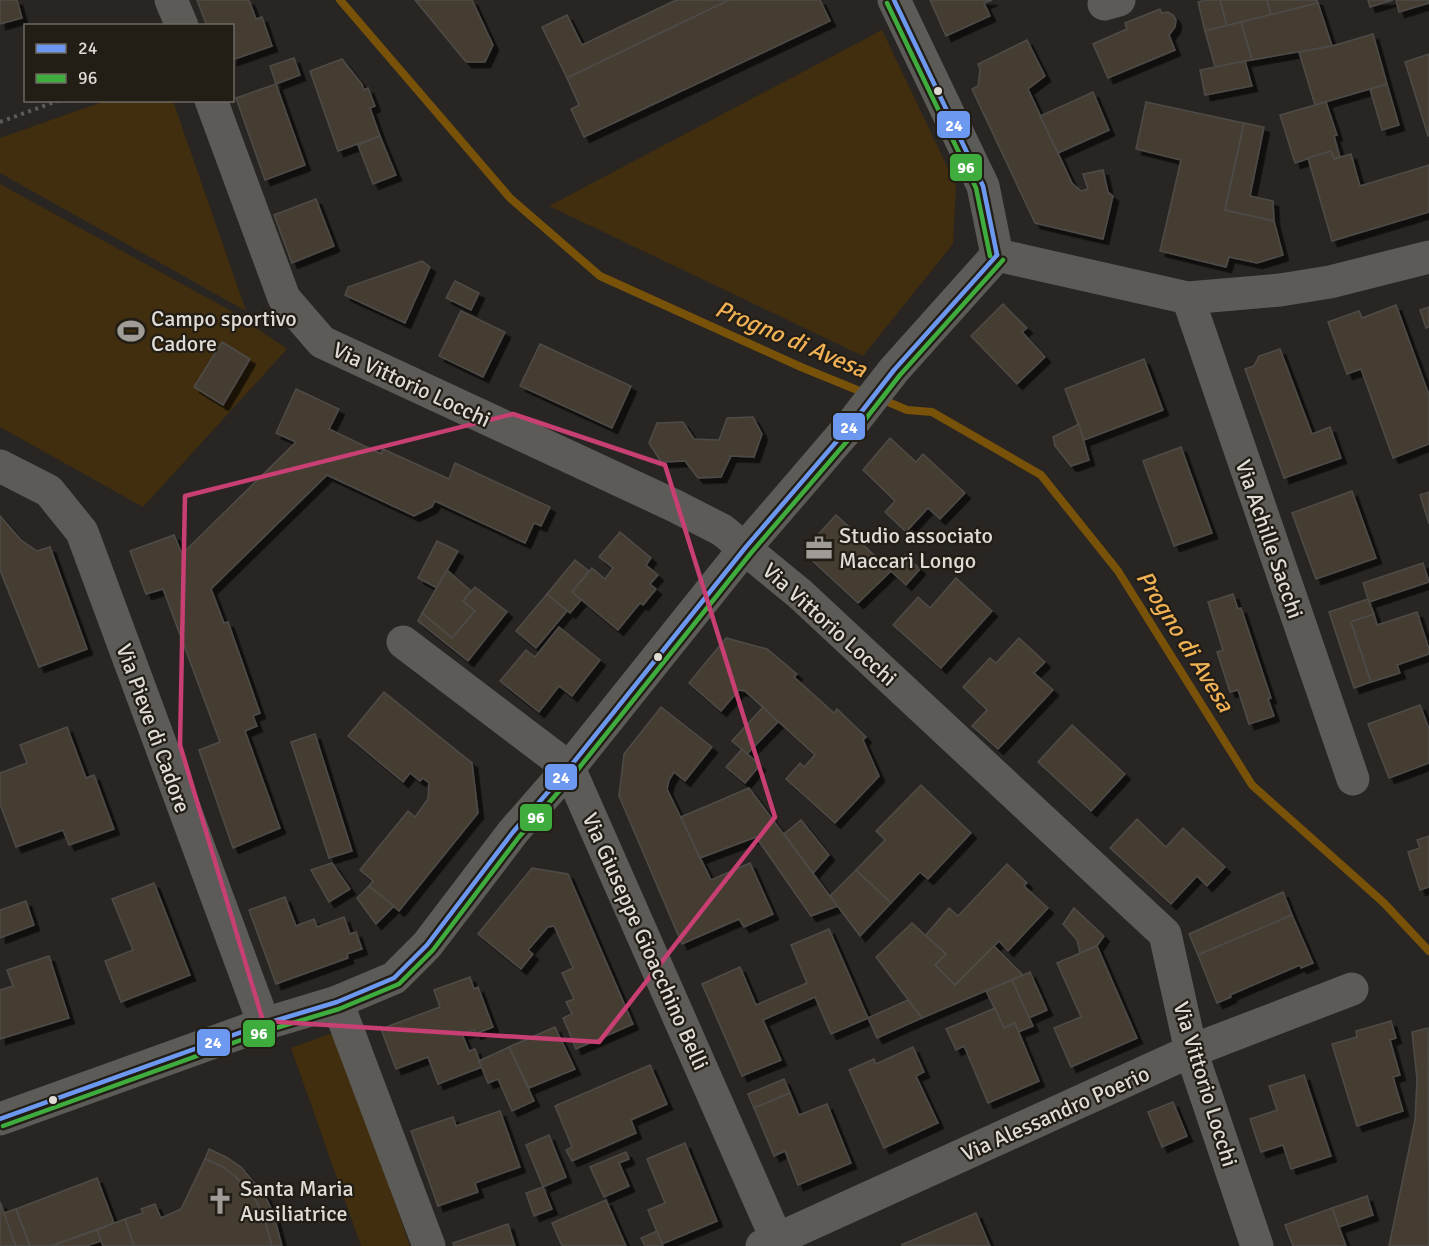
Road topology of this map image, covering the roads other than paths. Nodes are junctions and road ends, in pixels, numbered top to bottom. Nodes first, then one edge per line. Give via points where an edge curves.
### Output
1 (171, 0) edge
2 (894, 0) edge
3 (181, 24) edge
4 (212, 102) edge
5 (997, 255) junction
6 (1429, 257) edge
7 (1188, 298) junction
8 (0, 466) edge
9 (734, 539) junction
10 (403, 642) dead end
11 (569, 768) junction
12 (1353, 779) dead end
13 (1352, 989) dead end
14 (337, 1002) junction
15 (264, 1024) junction
16 (1191, 1052) junction
17 (0, 1119) edge
18 (770, 1243) edge
19 (429, 1246) edge
20 (1257, 1246) edge

1 - 3 street
2 - 5 street via 983,186
4 - 9 street, Via Vittorio Locchi via 284,298 322,342 674,505
5 - 7 street
5 - 9 street via 894,370 855,420
6 - 7 street via 1330,282
7 - 12 street, Via Achille Sacchi
8 - 15 street, Via Pieve di Cadore via 49,491 82,532
9 - 11 street
9 - 16 street, Via Vittorio Locchi via 808,602 1165,934
10 - 11 street, Via Giuseppe Gioacchino Belli
11 - 14 street via 513,832 427,945 394,978
11 - 18 street, Via Giuseppe Gioacchino Belli
13 - 16 street, Via Alessandro Poerio
14 - 15 street
14 - 19 street
15 - 17 street
16 - 18 street, Via Alessandro Poerio
16 - 20 street, Via Vittorio Locchi

